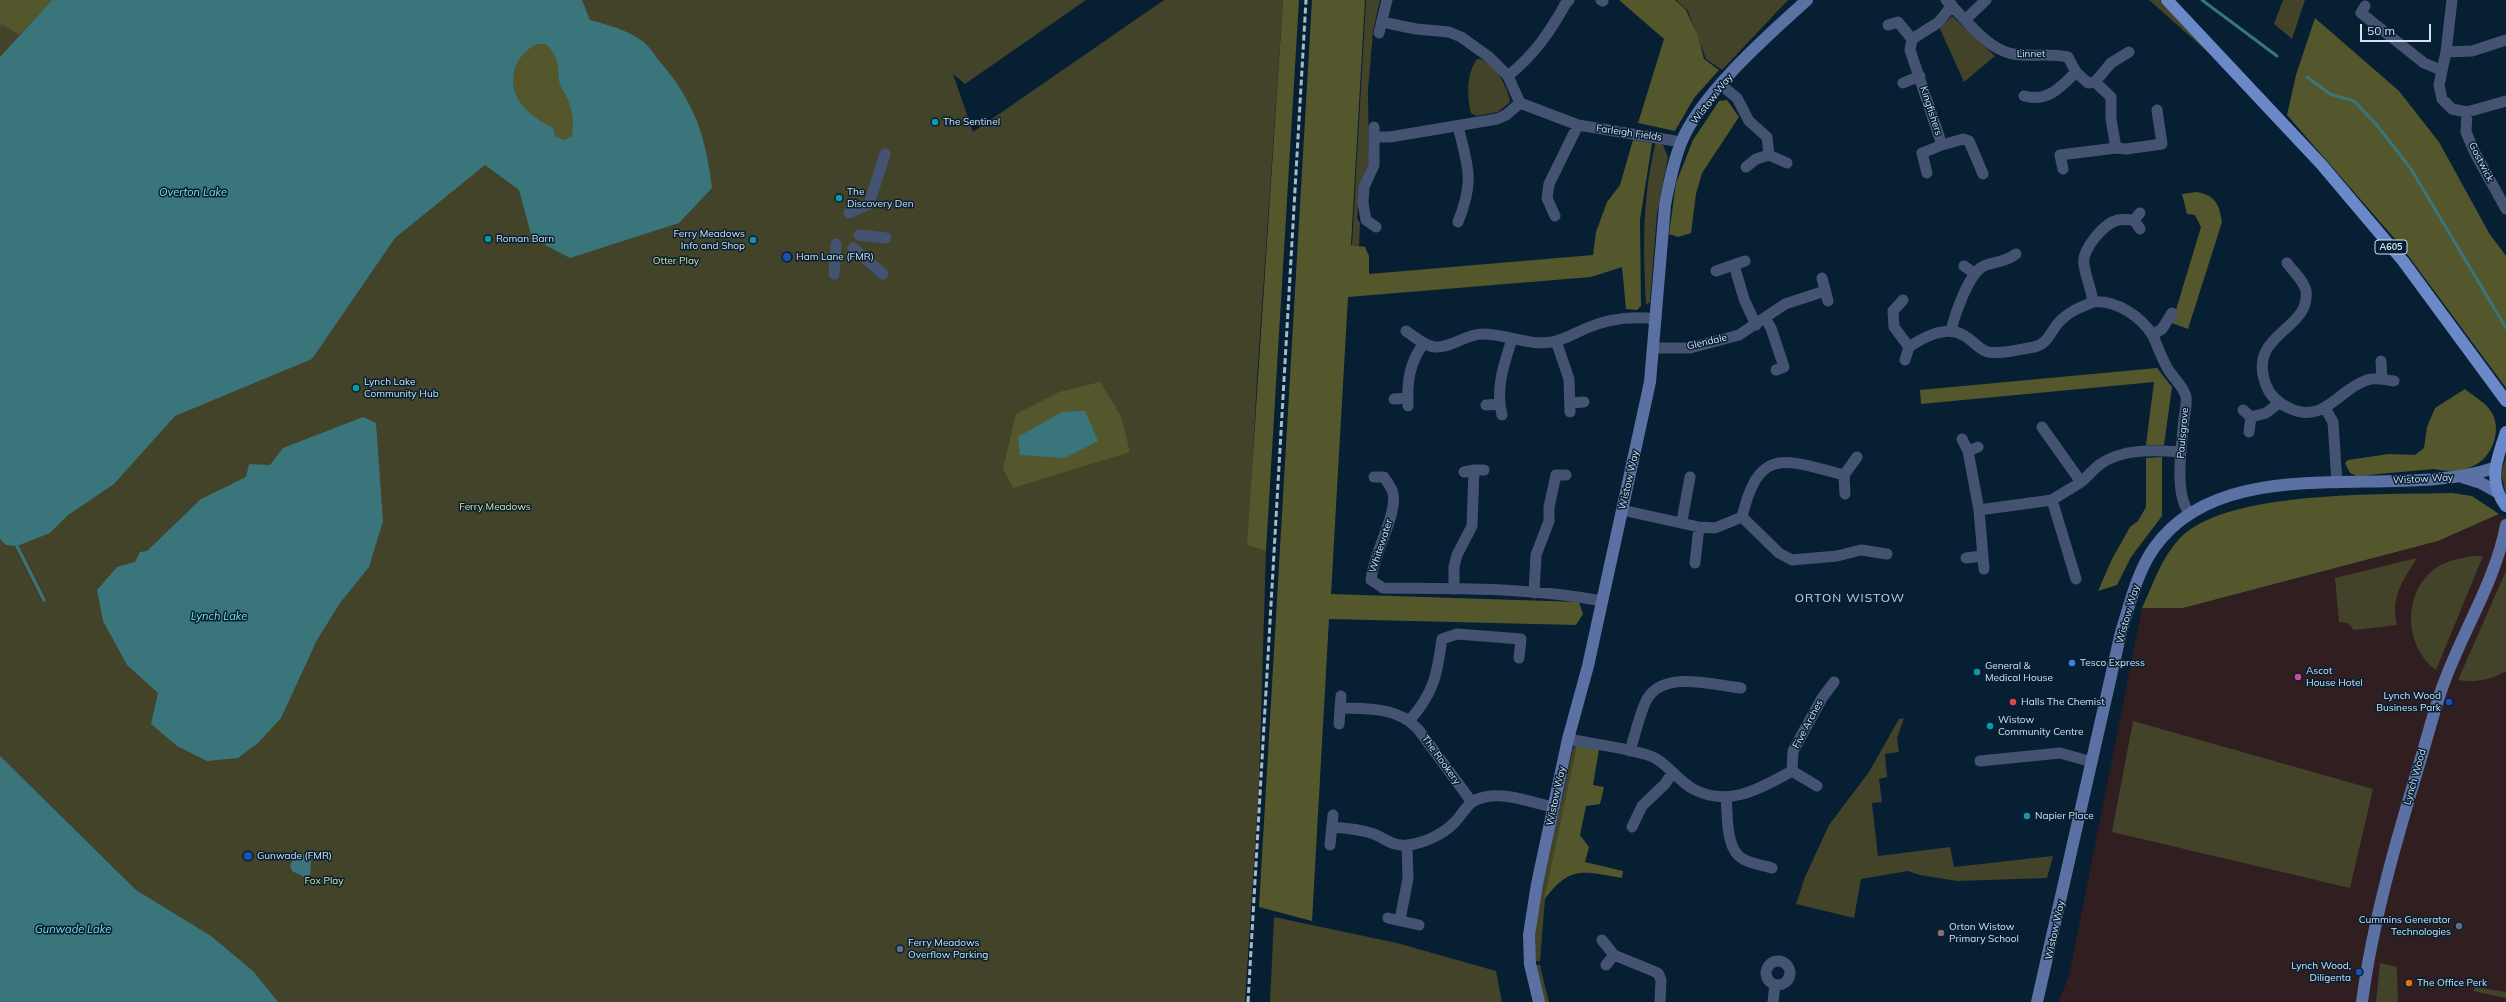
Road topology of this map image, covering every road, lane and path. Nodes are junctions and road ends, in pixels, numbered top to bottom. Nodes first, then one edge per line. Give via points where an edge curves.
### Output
1 (1387, 0) edge
2 (1807, 0) edge
3 (1986, 0) edge
4 (2167, 0) edge
5 (2452, 0) edge
6 (1566, 1) edge
7 (1949, 2) edge
8 (2365, 6) dead end
9 (1966, 19) junction
10 (1888, 25) dead end
11 (1912, 39) junction
12 (2506, 40) edge
13 (2129, 52) dead end
14 (2446, 52) junction
15 (2441, 70) junction
16 (2076, 72) junction
17 (1508, 76) junction
18 (1920, 76) junction
19 (2095, 82) junction
20 (1903, 83) dead end
21 (1721, 85) junction
22 (2024, 96) dead end
23 (2506, 101) edge
24 (1520, 103) junction
25 (2156, 110) dead end
26 (2467, 112) junction
27 (1578, 125) junction
28 (1458, 126) junction
29 (1681, 142) junction
30 (1942, 145) junction
31 (2116, 148) junction
32 (885, 154) dead end
33 (1769, 155) junction
34 (1787, 163) dead end
35 (1746, 167) dead end
36 (2062, 169) dead end
37 (1927, 173) dead end
38 (1983, 174) dead end
39 (2506, 209) edge
40 (849, 213) dead end
41 (1555, 216) dead end
42 (2138, 221) dead end
43 (1458, 222) dead end
44 (1376, 227) dead end
45 (859, 235) dead end
46 (886, 238) dead end
47 (836, 244) dead end
48 (853, 248) dead end
49 (2016, 254) dead end
50 (1745, 261) dead end
51 (2287, 264) dead end
52 (1734, 265) junction
53 (1964, 266) dead end
54 (1716, 271) dead end
55 (1974, 273) junction
56 (834, 274) dead end
57 (883, 274) dead end
58 (1822, 278) dead end
59 (1903, 300) dead end
60 (2092, 302) junction
61 (2172, 313) dead end
62 (1656, 320) junction
63 (1761, 322) junction
64 (1406, 330) dead end
65 (1951, 330) junction
66 (2152, 335) junction
67 (1512, 339) junction
68 (1556, 341) junction
69 (1424, 343) junction
70 (1910, 347) junction
71 (1655, 348) junction
72 (1905, 360) dead end
73 (2381, 361) dead end
74 (1776, 370) dead end
75 (2382, 380) junction
76 (2394, 381) dead end
77 (2504, 398) edge
78 (1394, 399) dead end
79 (1584, 402) dead end
80 (2279, 403) junction
81 (1499, 404) junction
82 (1486, 405) dead end
83 (2325, 408) junction
84 (2506, 412) edge
85 (1502, 415) dead end
86 (2042, 427) dead end
87 (2249, 432) dead end
88 (2506, 432) edge
89 (1962, 439) dead end
90 (2503, 446) edge
91 (2181, 452) junction
92 (1857, 458) dead end
93 (2494, 468) junction
94 (1474, 470) dead end
95 (1383, 475) dead end
96 (1556, 475) dead end
97 (1844, 475) junction
98 (1690, 477) dead end
99 (2461, 477) junction
100 (2081, 482) junction
101 (2337, 483) junction
102 (2497, 492) junction
103 (1845, 494) dead end
104 (2052, 500) junction
105 (2506, 506) edge
106 (1622, 510) junction
107 (1979, 510) junction
108 (2190, 514) junction
109 (1742, 517) junction
110 (1682, 521) junction
111 (2506, 525) edge
112 (1699, 527) junction
113 (2506, 550) edge
114 (1887, 554) dead end
115 (1982, 556) junction
116 (1966, 558) dead end
117 (2496, 560) junction
118 (1694, 563) dead end
119 (1984, 569) dead end
120 (2076, 579) dead end
121 (1454, 589) junction
122 (1534, 593) junction
123 (1602, 601) junction
124 (1519, 658) dead end
125 (1834, 682) dead end
126 (1741, 688) dead end
127 (1341, 696) dead end
128 (1340, 708) junction
129 (1409, 721) junction
130 (1339, 724) dead end
131 (1568, 740) junction
132 (1630, 751) junction
133 (1980, 761) dead end
134 (2092, 762) junction
135 (1792, 770) junction
136 (1672, 773) junction
137 (1817, 786) dead end
138 (1726, 798) junction
139 (1471, 801) junction
140 (1554, 807) junction
141 (1333, 815) dead end
142 (1332, 827) junction
143 (1632, 827) dead end
144 (1330, 845) dead end
145 (1407, 845) junction
146 (1772, 868) dead end
147 (1388, 918) dead end
148 (1400, 920) junction
149 (1419, 925) dead end
150 (1602, 940) dead end
151 (1614, 955) junction
152 (1606, 965) dead end
153 (1775, 985) dead end
154 (1539, 1002) edge
155 (1660, 1002) edge
156 (1773, 1002) edge
157 (2037, 1002) edge
158 (2362, 1002) edge

1 - 17 street via 1380,27 1449,32 1461,37 1489,57
2 - 21 street, Wistow Way via 1761,41
3 - 9 street
4 - 77 main road, A605 via 2326,170 2403,261
5 - 14 street
6 - 17 street via 1538,48
7 - 9 street, Linnet
7 - 11 street via 1939,22
8 - 15 street via 2361,13 2424,63
9 - 16 street, Linnet via 1999,49 2013,54 2053,54 2068,57
10 - 11 street via 1898,22
11 - 18 street, Kingfishers via 1910,50
12 - 14 street via 2472,51
13 - 19 street via 2111,63
14 - 15 street
15 - 26 street via 2439,85 2442,99 2452,109
16 - 19 street, Linnet via 2088,83
16 - 22 street via 2057,92 2041,98
17 - 24 street
18 - 20 street, Kingfishers
18 - 30 street, Kingfishers
19 - 31 street, Linnet via 2111,96 2111,119
21 - 29 street, Wistow Way via 1697,114
21 - 33 street via 1737,98 1749,121 1764,133
23 - 26 street
24 - 27 street, Farleigh Fields
24 - 28 street via 1497,119
25 - 31 street via 2162,144
26 - 39 street, Gostwick via 2466,132 2474,153
27 - 29 street, Farleigh Fields
27 - 41 street via 1549,184 1547,198
28 - 43 street via 1468,162 1469,179 1467,203
28 - 44 street via 1374,132 1374,165 1364,187 1363,204 1366,220
29 - 62 street, Wistow Way via 1665,205
30 - 37 street, Kingfishers via 1919,152
30 - 38 street, Kingfishers via 1964,139 1969,141
31 - 36 street via 2060,155
32 - 40 street via 869,204
33 - 34 street
33 - 35 street via 1756,159
42 - 60 street via 2118,220 2111,224 2091,242 2084,253
45 - 46 street
47 - 56 street
48 - 57 street
49 - 55 street via 2008,265 1984,266
50 - 52 street
51 - 80 street via 2306,290 2305,301 2291,325 2264,350 2264,381
52 - 54 street
52 - 63 street via 1744,299
53 - 55 street
55 - 65 street
58 - 63 street, Glendale via 1827,296 1785,304
59 - 70 street via 1893,311 1894,327
60 - 65 street via 2072,311 2060,321 2048,339 2036,347 1986,351 1963,334
60 - 66 street, Paulsgrove via 2103,301 2127,310
61 - 66 street via 2162,329
62 - 68 street via 1628,316 1591,326
62 - 71 street, Wistow Way
63 - 71 street, Glendale via 1739,335 1690,348
63 - 74 street via 1771,328 1784,367
64 - 69 street
65 - 70 street via 1922,338
66 - 91 street, Paulsgrove via 2167,367 2186,397
67 - 68 street
67 - 69 street via 1498,334 1479,334 1446,346 1433,347
67 - 81 street via 1501,377
68 - 79 street via 1569,379 1570,408
69 - 78 street via 1413,357 1409,374 1408,402
70 - 72 street
71 - 106 street, Wistow Way
73 - 75 street
75 - 76 street
75 - 83 street via 2367,380
77 - 84 main road, A605
80 - 83 street via 2304,413
80 - 87 street via 2266,413 2247,414
81 - 82 street
81 - 85 street
83 - 101 street via 2333,422
86 - 100 street via 2048,445
88 - 90 main road
89 - 107 street via 1973,449
90 - 93 main road
91 - 100 street via 2128,453 2100,464
91 - 108 street, Paulsgrove via 2182,495 2185,508
92 - 97 street
93 - 99 street, Wistow Way
93 - 102 main road
94 - 121 street via 1472,526 1457,555
95 - 121 street, Whitewater via 1393,493 1391,518 1379,546 1371,580 1383,588
96 - 122 street via 1549,507 1549,521 1536,555
97 - 103 street
97 - 109 street via 1790,461 1770,465 1756,475
98 - 110 street
99 - 101 street, Wistow Way
99 - 102 street, Wistow Way via 2481,483
100 - 104 street
101 - 108 street, Wistow Way via 2248,490
102 - 105 main road
104 - 107 street
104 - 120 street via 2065,561
106 - 110 street
106 - 123 street, Wistow Way
107 - 115 street
108 - 134 street, Wistow Way via 2170,529 2154,547 2140,575 2121,632
109 - 112 street via 1715,528
109 - 114 street via 1779,553 1792,560 1837,556 1861,550
110 - 112 street
111 - 117 street, Lynch Wood
112 - 118 street
113 - 117 street, Lynch Wood
115 - 116 street
115 - 119 street
117 - 158 street, Lynch Wood via 2445,678 2430,721 2390,868
121 - 122 street, Whitewater
122 - 123 street, Whitewater via 1572,595
123 - 131 street, Wistow Way
124 - 129 street via 1521,639 1457,634 1442,639 1437,677
125 - 135 street, Five Arches via 1822,698 1793,751
126 - 132 street via 1687,681 1668,682 1646,701
127 - 128 street
128 - 129 street, The Rookery via 1384,710
128 - 130 street
129 - 139 street, The Rookery via 1418,729
131 - 132 street
131 - 140 street, Wistow Way
132 - 136 street via 1654,758
133 - 134 street via 2060,753
134 - 157 street, Wistow Way
135 - 137 street
135 - 138 street via 1754,792
136 - 138 street via 1693,789
136 - 143 street via 1665,784 1642,806
138 - 146 street via 1729,838 1734,849 1742,859
139 - 140 street via 1486,796 1508,797
139 - 145 street via 1454,823 1439,835
140 - 154 street, Wistow Way via 1528,935 1530,964
141 - 142 street
142 - 144 street
142 - 145 street via 1361,830 1374,834 1386,842
145 - 148 street via 1408,878
147 - 148 street
148 - 149 street
150 - 151 street
151 - 152 street
151 - 155 street via 1658,973 1661,980
153 - 156 street

